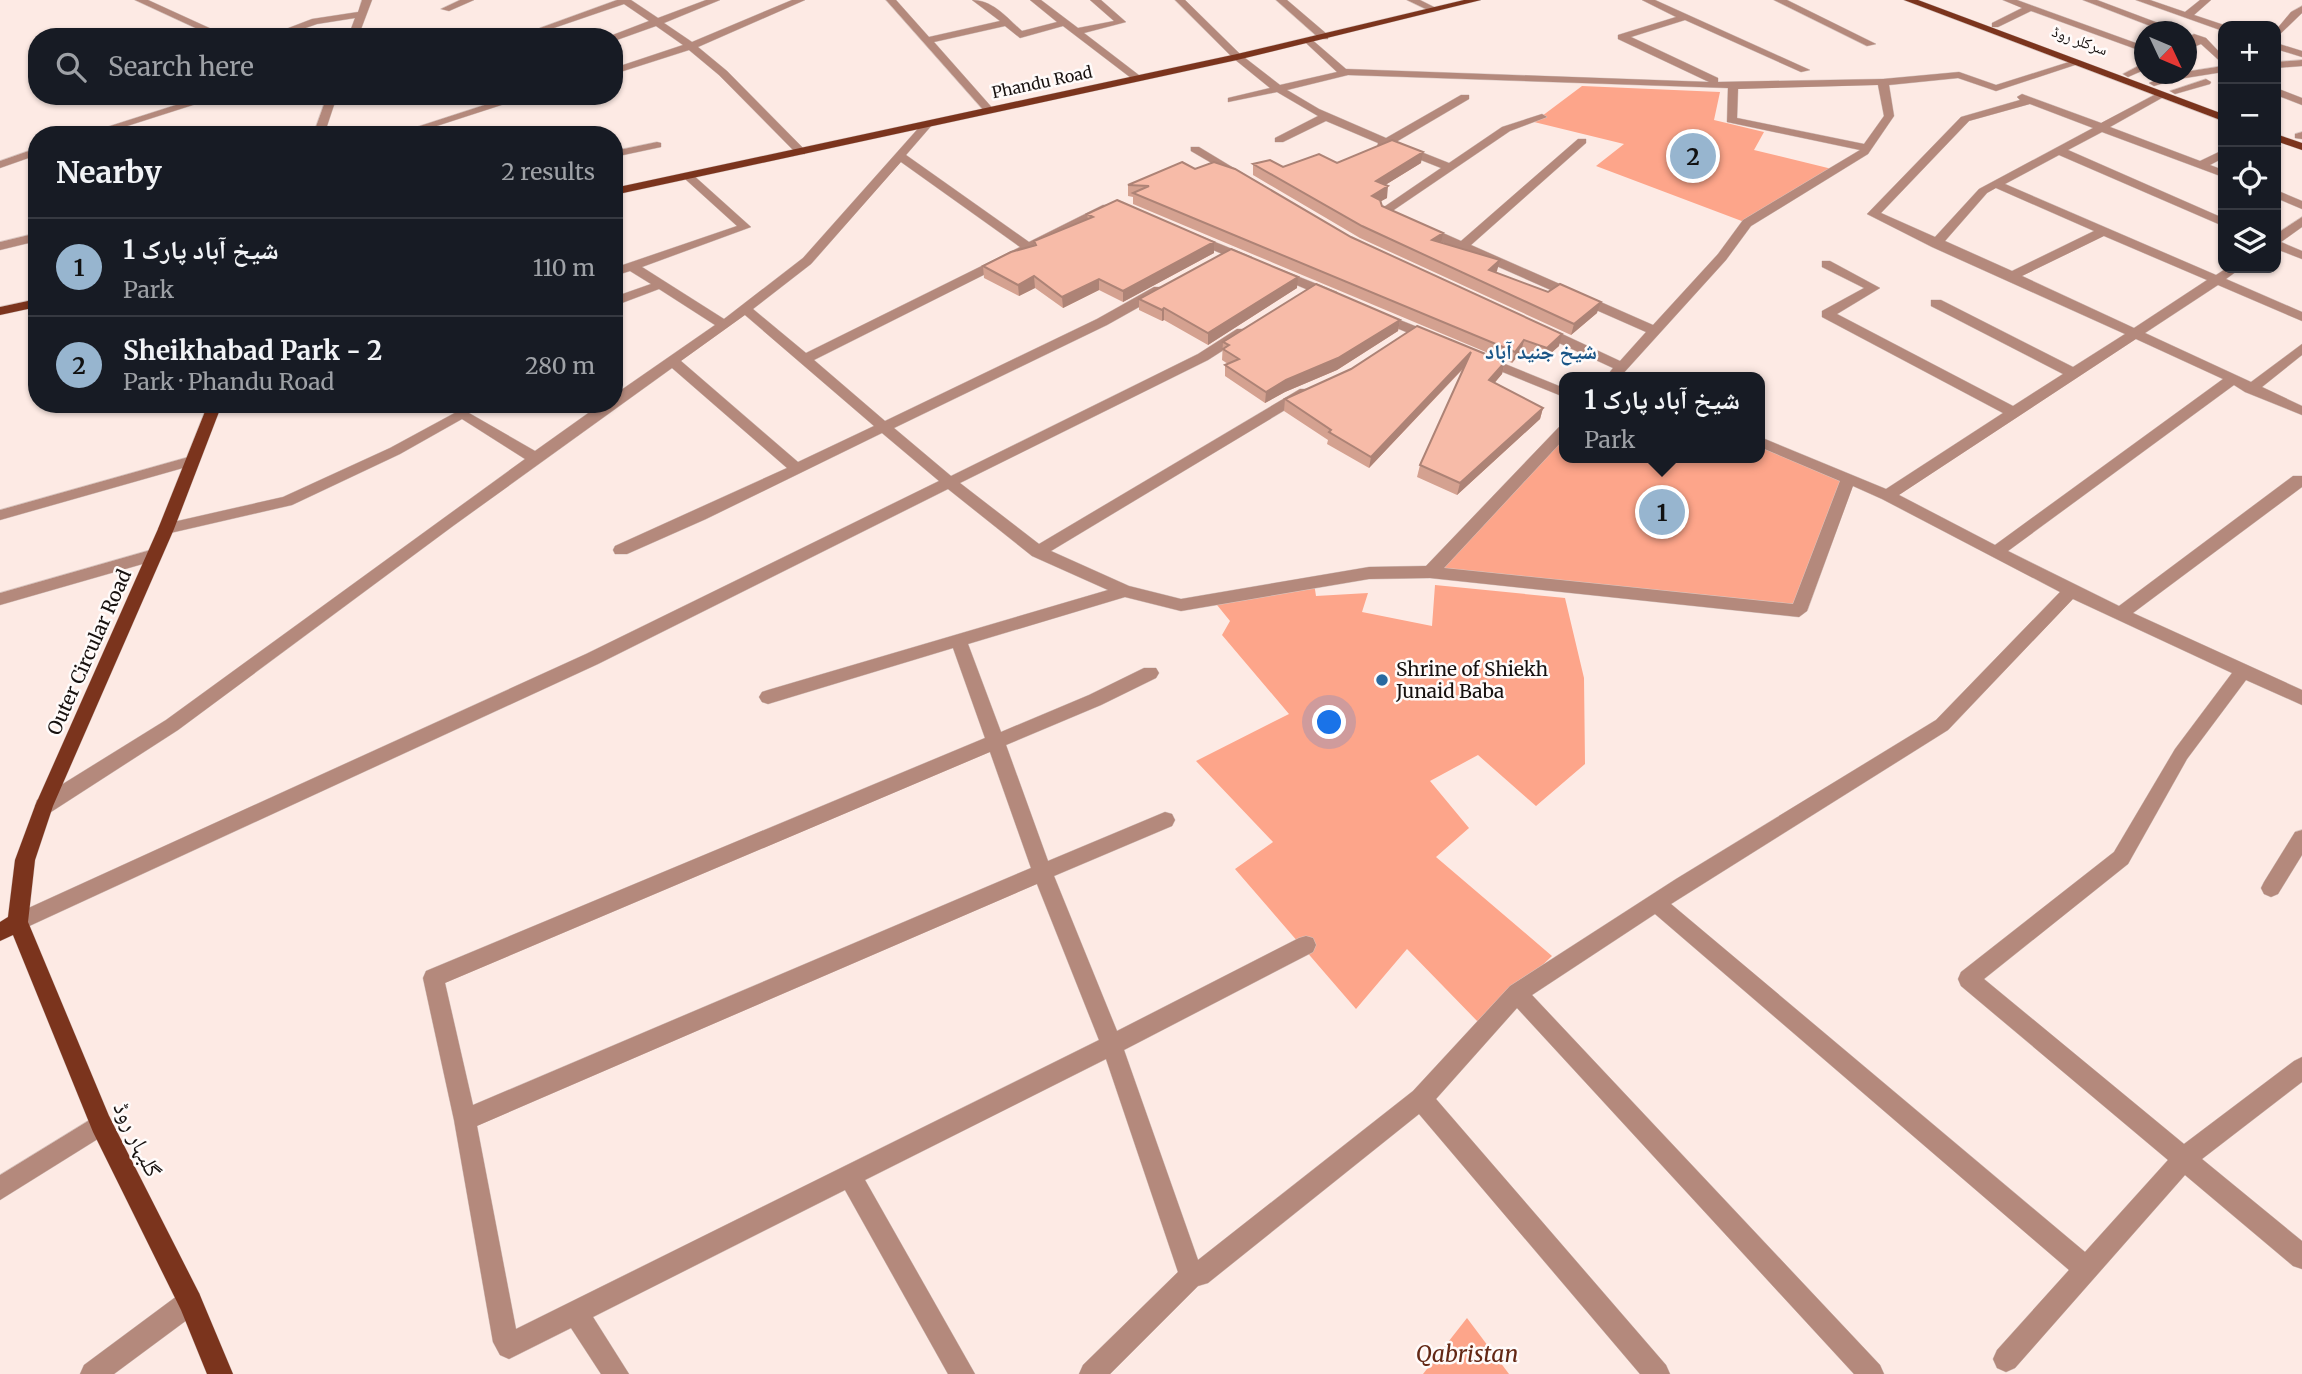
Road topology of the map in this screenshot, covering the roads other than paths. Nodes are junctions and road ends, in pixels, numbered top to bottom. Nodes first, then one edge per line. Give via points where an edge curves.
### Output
1 (140, 0) edge
2 (367, 0) edge
3 (469, 0) edge
4 (625, 0) edge
5 (715, 0) edge
6 (800, 0) edge
7 (891, 0) edge
8 (976, 0) edge
9 (1035, 0) edge
10 (1095, 0) edge
11 (1180, 0) edge
12 (1281, 0) edge
13 (1412, 0) edge
14 (1476, 0) edge
15 (1647, 0) edge
16 (1779, 0) edge
17 (1909, 0) edge
18 (1926, 0) edge
19 (2008, 0) edge
20 (2088, 0) edge
21 (2141, 0) edge
22 (2206, 0) edge
23 (2030, 8) junction
24 (446, 9) dead end
25 (2302, 9) edge
26 (1435, 10) junction
27 (362, 14) junction
28 (2186, 16) junction
29 (1685, 17) junction
30 (2146, 21) edge
31 (1067, 22) junction
32 (659, 23) junction
33 (1007, 23) junction
34 (2209, 24) junction
35 (1995, 25) junction
36 (545, 27) dead end
37 (2218, 27) edge
38 (204, 28) edge
39 (295, 28) edge
40 (357, 28) edge
41 (1078, 31) junction
42 (2281, 31) edge
43 (623, 35) edge
44 (2197, 35) edge
45 (1324, 37) junction
46 (927, 40) junction
47 (2197, 40) edge
48 (1310, 41) junction
49 (1871, 44) dead end
50 (2134, 45) edge
51 (691, 46) junction
52 (2281, 48) edge
53 (2302, 54) edge
54 (1237, 57) junction
55 (2218, 57) edge
56 (2088, 59) junction
57 (2076, 63) junction
58 (2302, 64) edge
59 (2281, 65) edge
60 (623, 68) edge
61 (1805, 70) dead end
62 (2218, 70) edge
63 (2134, 71) edge
64 (1343, 73) junction
65 (2128, 74) junction
66 (2197, 74) edge
67 (2134, 76) edge
68 (1139, 79) junction
69 (2218, 80) edge
70 (1883, 82) junction
71 (2157, 84) edge
72 (1728, 85) junction
73 (1276, 88) junction
74 (1996, 88) junction
75 (2175, 91) junction
76 (2302, 92) edge
77 (2281, 93) edge
78 (2281, 94) edge
79 (2162, 95) junction
80 (1465, 97) dead end
81 (1232, 100) dead end
82 (2031, 100) junction
83 (2302, 102) edge
84 (186, 105) edge
85 (328, 105) edge
86 (496, 105) edge
87 (2218, 107) edge
88 (990, 111) junction
89 (1326, 116) junction
90 (2218, 116) edge
91 (1542, 117) dead end
92 (927, 125) junction
93 (117, 126) edge
94 (321, 126) edge
95 (427, 126) edge
96 (2104, 127) junction
97 (2281, 130) edge
98 (2281, 137) edge
99 (2301, 139) edge
100 (1279, 141) dead end
101 (1388, 141) junction
102 (1582, 141) dead end
103 (657, 145) dead end
104 (1867, 148) junction
105 (1195, 149) dead end
106 (2058, 150) junction
107 (623, 152) edge
108 (801, 152) junction
109 (1371, 152) edge
110 (28, 154) edge
111 (900, 156) junction
112 (2218, 156) edge
113 (0, 165) edge
114 (2202, 165) junction
115 (1448, 167) junction
116 (2218, 172) edge
117 (688, 176) junction
118 (1252, 183) edge
119 (1996, 184) junction
120 (623, 190) edge
121 (2281, 196) edge
122 (1115, 204) edge
123 (2302, 205) edge
124 (2218, 220) edge
125 (2302, 221) edge
126 (1179, 230) edge
127 (2104, 231) junction
128 (2281, 238) edge
129 (28, 239) edge
130 (1936, 244) junction
131 (2281, 244) edge
132 (0, 246) edge
133 (1463, 246) junction
134 (1028, 247) junction
135 (1230, 252) junction
136 (2302, 255) edge
137 (1209, 263) edge
138 (1826, 264) dead end
139 (632, 266) junction
140 (623, 269) edge
141 (2228, 273) edge
142 (2012, 276) junction
143 (2217, 280) junction
144 (659, 285) junction
145 (1168, 285) edge
146 (1313, 287) junction
147 (623, 299) edge
148 (1291, 301) edge
149 (1936, 303) dead end
150 (28, 305) edge
151 (745, 309) junction
152 (0, 311) edge
153 (2302, 317) edge
154 (1258, 322) edge
155 (1525, 322) edge
156 (724, 325) junction
157 (1414, 330) junction
158 (1654, 331) junction
159 (2132, 335) junction
160 (1394, 343) edge
161 (2302, 348) edge
162 (803, 360) junction
163 (673, 361) junction
164 (1622, 367) junction
165 (1618, 372) edge
166 (2073, 373) junction
167 (2231, 380) junction
168 (1322, 384) edge
169 (2250, 389) junction
170 (1559, 391) edge
171 (623, 396) edge
172 (2302, 411) edge
173 (2013, 412) junction
174 (211, 413) edge
175 (452, 413) edge
176 (464, 413) edge
177 (599, 413) edge
178 (885, 425) junction
179 (1559, 435) edge
180 (1765, 444) edge
181 (535, 458) junction
182 (192, 461) junction
183 (796, 468) junction
184 (1848, 479) junction
185 (2302, 482) edge
186 (951, 484) junction
187 (1887, 495) junction
188 (0, 514) edge
189 (166, 529) junction
190 (621, 550) dead end
191 (1038, 552) junction
192 (1996, 552) junction
193 (154, 555) junction
194 (1430, 572) junction
195 (1125, 591) junction
196 (2071, 591) junction
197 (0, 599) edge
198 (2120, 614) junction
199 (958, 639) junction
200 (2243, 671) junction
201 (1150, 673) dead end
202 (768, 697) dead end
203 (2302, 698) edge
204 (995, 742) junction
205 (44, 806) junction
206 (1165, 820) dead end
207 (2302, 838) edge
208 (1043, 873) junction
209 (2271, 888) dead end
210 (1656, 903) junction
211 (9, 927) edge
212 (1306, 945) dead end
213 (1517, 993) junction
214 (1112, 1045) junction
215 (2302, 1068) edge
216 (1421, 1099) junction
217 (465, 1120) junction
218 (101, 1124) junction
219 (2184, 1159) junction
220 (850, 1176) junction
221 (0, 1188) edge
222 (2302, 1257) edge
223 (2086, 1269) junction
224 (1191, 1276) junction
225 (190, 1302) junction
226 (575, 1313) junction
227 (2006, 1359) dead end
228 (1095, 1373) edge
229 (93, 1374) edge
230 (220, 1374) edge
231 (616, 1374) edge
232 (962, 1374) edge
233 (1657, 1374) edge
234 (1871, 1374) edge

1 - 38 street
2 - 27 street
3 - 24 street
4 - 32 street
4 - 36 street
5 - 32 street
6 - 51 street
7 - 46 street
8 - 33 street
9 - 31 street
10 - 41 street via 1121,22
11 - 54 street
12 - 45 street
13 - 26 street
14 - 26 main road, Phandu Road
15 - 29 street
16 - 49 street
17 - 57 main road
18 - 35 main road, سرکلر روڈ
19 - 23 street
20 - 30 street
21 - 28 street
22 - 28 street
23 - 35 street
23 - 50 street
25 - 42 street
26 - 45 main road, Phandu Road
27 - 39 street
27 - 40 street
28 - 34 street
29 - 61 street
29 - 72 street via 1622,37
31 - 33 street via 1020,35
31 - 41 street
32 - 43 street
32 - 51 street
33 - 46 street
34 - 37 street
34 - 44 street
35 - 56 main road, سرکلر روڈ
41 - 68 street
45 - 48 main road, Phandu Road
46 - 88 street
47 - 55 street
48 - 54 main road, Phandu Road
48 - 64 street
51 - 60 street
51 - 108 street
52 - 53 street
54 - 68 main road, Phandu Road
54 - 73 street
56 - 57 main road
56 - 65 main road, سرکلر روڈ
57 - 74 street
57 - 79 main road
58 - 59 street
62 - 66 street
63 - 65 street
64 - 72 street
64 - 73 street
65 - 67 main road, سرکلر روڈ
68 - 88 main road, Phandu Road
69 - 75 street
70 - 72 street
70 - 74 street via 1959,75
70 - 104 street via 1889,116
71 - 75 main road, سرکلر روڈ
72 - 104 street via 1731,120
73 - 81 street
73 - 89 street
74 - 82 street
75 - 87 main road, سرکلر روڈ
76 - 77 street
78 - 83 street
79 - 90 main road
79 - 96 street
80 - 101 street
82 - 96 street
82 - 130 street via 1965,119 1872,214
84 - 93 street
85 - 94 street
86 - 95 street
88 - 92 main road, Phandu Road
89 - 100 street
89 - 101 street
91 - 115 street via 1506,129
92 - 108 main road, Phandu Road
92 - 111 street
96 - 106 street
96 - 114 street
97 - 99 main road
98 - 99 main road
101 - 109 street
101 - 115 street
102 - 133 street
103 - 107 street
104 - 158 street via 1747,223
105 - 118 street
106 - 119 street
106 - 124 street
108 - 117 main road, Phandu Road
110 - 113 street
111 - 134 street
111 - 151 street via 807,261
112 - 114 street
114 - 116 street
115 - 133 street via 1396,217
117 - 120 main road, Phandu Road
117 - 139 street via 745,227
119 - 127 street
119 - 130 street via 1983,191
121 - 123 street
122 - 134 street
125 - 128 street
126 - 135 street
127 - 142 street
127 - 143 street
129 - 132 street
130 - 142 street
131 - 136 street
133 - 158 street
134 - 162 street
135 - 137 street
135 - 146 street
138 - 173 street via 1874,288 1828,314
139 - 140 street
139 - 144 street
141 - 143 street
142 - 159 street
143 - 153 street
143 - 159 street
144 - 147 street
144 - 156 street
145 - 178 street via 1102,322
146 - 148 street
146 - 157 street
149 - 166 street
150 - 152 main road
151 - 156 street
151 - 162 street
154 - 186 street via 1203,357
155 - 164 street
156 - 163 street
157 - 160 street
157 - 170 street
158 - 164 street
159 - 166 street
159 - 167 street
161 - 169 street
162 - 178 street
163 - 171 street
163 - 183 street
164 - 165 street
166 - 173 street
167 - 169 street
167 - 192 street
168 - 191 street via 1291,397
169 - 172 street
173 - 187 street
174 - 182 main road, Outer Circular Road
175 - 189 street via 395,451 287,501
176 - 181 street
177 - 181 street
178 - 183 street
178 - 186 street
179 - 194 street
180 - 184 street
181 - 205 street via 172,725
182 - 188 street
182 - 189 main road, Outer Circular Road
183 - 190 street
184 - 187 street
184 - 194 street via 1799,611
185 - 198 street via 2298,480
186 - 191 street
186 - 211 street via 592,659
187 - 192 street
189 - 193 main road, Outer Circular Road
191 - 195 street
192 - 196 street
193 - 197 street
193 - 205 main road, Outer Circular Road
194 - 195 street via 1369,573 1181,605
195 - 199 street
196 - 198 street
196 - 210 street via 1942,725
198 - 200 street
199 - 202 street
199 - 204 street
200 - 203 street
200 - 219 street via 2181,754 2121,858 1968,979
201 - 204 street
204 - 208 street
204 - 217 street via 433,978
205 - 211 main road, Outer Circular Road
206 - 208 street
207 - 209 street
208 - 214 street
208 - 217 street
210 - 213 street
210 - 223 street
211 - 218 main road, گلبہار روڈ
212 - 214 street
213 - 216 street
213 - 234 street
214 - 220 street
214 - 224 street
215 - 219 street
216 - 224 street
216 - 233 street
217 - 226 street via 506,1342 509,1346
218 - 221 street
218 - 225 main road, گلبہار روڈ
219 - 222 street
219 - 223 street
220 - 226 street
220 - 232 street
223 - 227 street
224 - 228 street
225 - 229 street
225 - 230 main road, گلبہار روڈ
226 - 231 street

